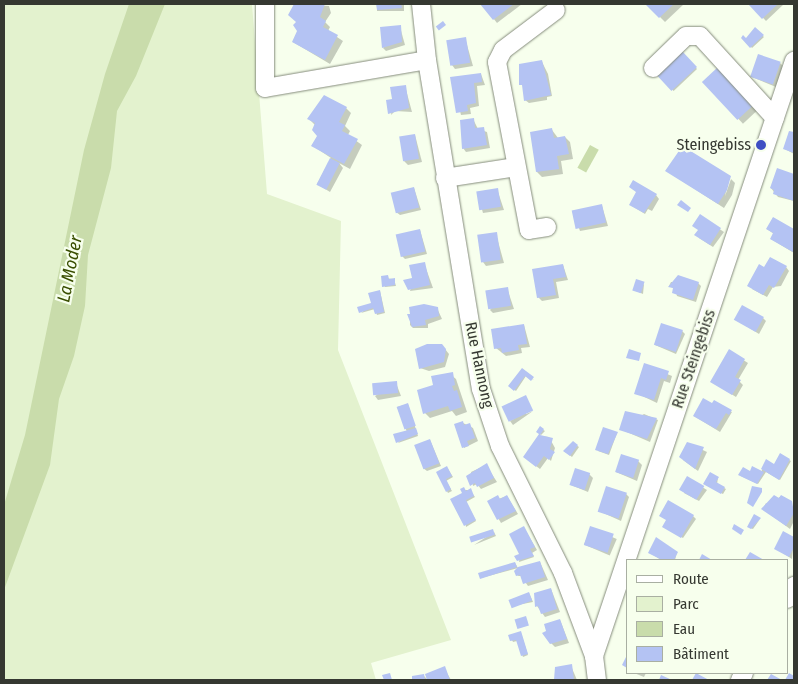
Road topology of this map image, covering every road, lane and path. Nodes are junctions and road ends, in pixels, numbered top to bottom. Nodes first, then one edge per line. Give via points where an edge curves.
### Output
1 (265, 4) edge
2 (421, 4) edge
3 (556, 10) dead end
4 (427, 60) junction
5 (794, 61) edge
6 (654, 68) dead end
7 (775, 118) junction
8 (516, 167) junction
9 (445, 178) junction
10 (547, 227) dead end
11 (627, 559) edge
12 (626, 561) edge
13 (794, 586) edge
14 (788, 597) edge
15 (594, 656) junction
16 (596, 680) edge

1 - 4 street via 265,88
2 - 4 street, Rue Hannong
3 - 8 street via 503,50 497,62
4 - 9 street, Rue Hannong
5 - 7 street, Rue Steingebiss
6 - 7 street via 686,36 700,36
7 - 11 street, Rue Steingebiss
8 - 9 street
8 - 10 street via 529,230
9 - 15 street, Rue Hannong via 481,389 500,446 563,573
12 - 15 street, Rue Steingebiss
13 - 14 street
15 - 16 street, Rue Hannong

